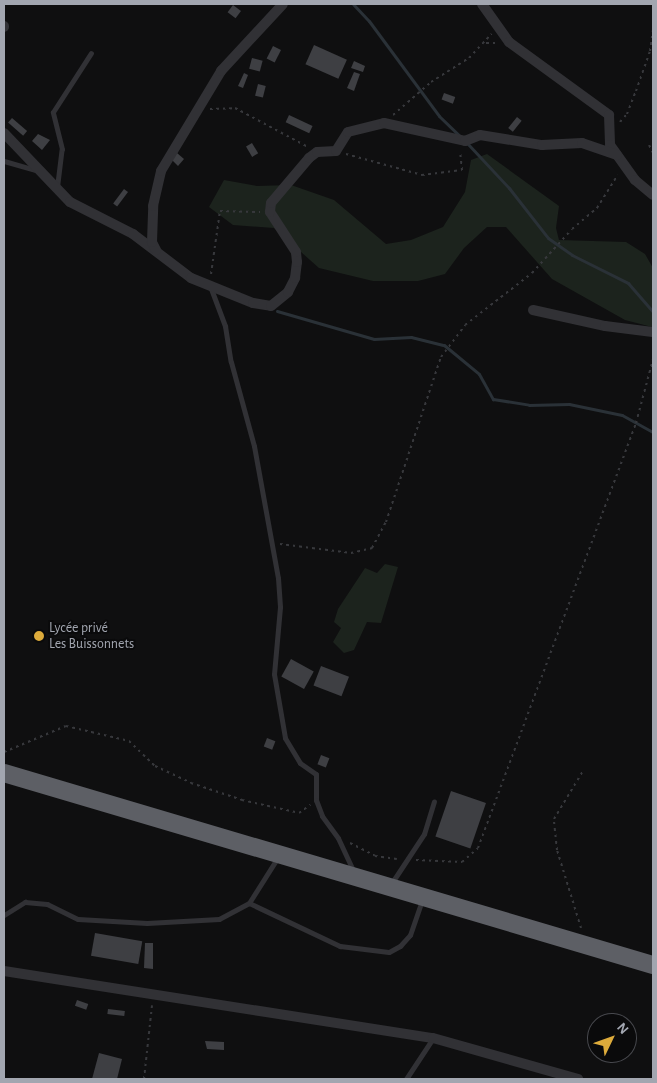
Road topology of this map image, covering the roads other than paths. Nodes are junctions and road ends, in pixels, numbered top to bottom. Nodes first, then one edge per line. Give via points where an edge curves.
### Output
1 (283, 4) edge
2 (482, 4) edge
3 (91, 53) dead end
4 (4, 133) edge
5 (617, 155) junction
6 (4, 161) edge
7 (36, 170) junction
8 (57, 190) junction
9 (653, 195) edge
10 (156, 250) junction
11 (210, 285) junction
12 (533, 310) dead end
13 (653, 332) edge
14 (4, 773) edge
15 (434, 802) dead end
16 (279, 855) junction
17 (357, 877) junction
18 (389, 887) junction
19 (423, 897) junction
20 (249, 903) junction
21 (4, 915) edge
22 (653, 965) edge
23 (4, 971) edge
24 (433, 1038) junction
25 (406, 1079) edge
26 (578, 1079) edge

1 - 10 street via 221,71 157,182 152,242
2 - 5 street via 509,42 603,108 612,124 610,145
3 - 8 lane via 53,112 62,148
4 - 7 street
5 - 9 street via 635,180
5 - 11 street via 582,143 542,146 480,135 465,142 384,123 348,132 336,151 317,152 274,197 270,212 296,252 295,278 288,292 271,306 253,303
6 - 7 lane
7 - 8 street
8 - 10 street via 70,202 133,234
10 - 11 street via 191,278
11 - 17 lane via 225,326 231,362 254,446 278,578 280,607 274,674 280,711 291,752 316,774 316,800 322,816 338,838
12 - 13 street via 604,326
14 - 16 highway
15 - 18 lane via 424,834
16 - 17 highway
16 - 20 lane
17 - 18 highway
18 - 19 highway
19 - 20 lane via 410,935 389,952 340,946
19 - 22 highway
20 - 21 lane via 220,919 147,923 78,918 47,904 25,902
23 - 24 street
24 - 25 lane
24 - 26 street

